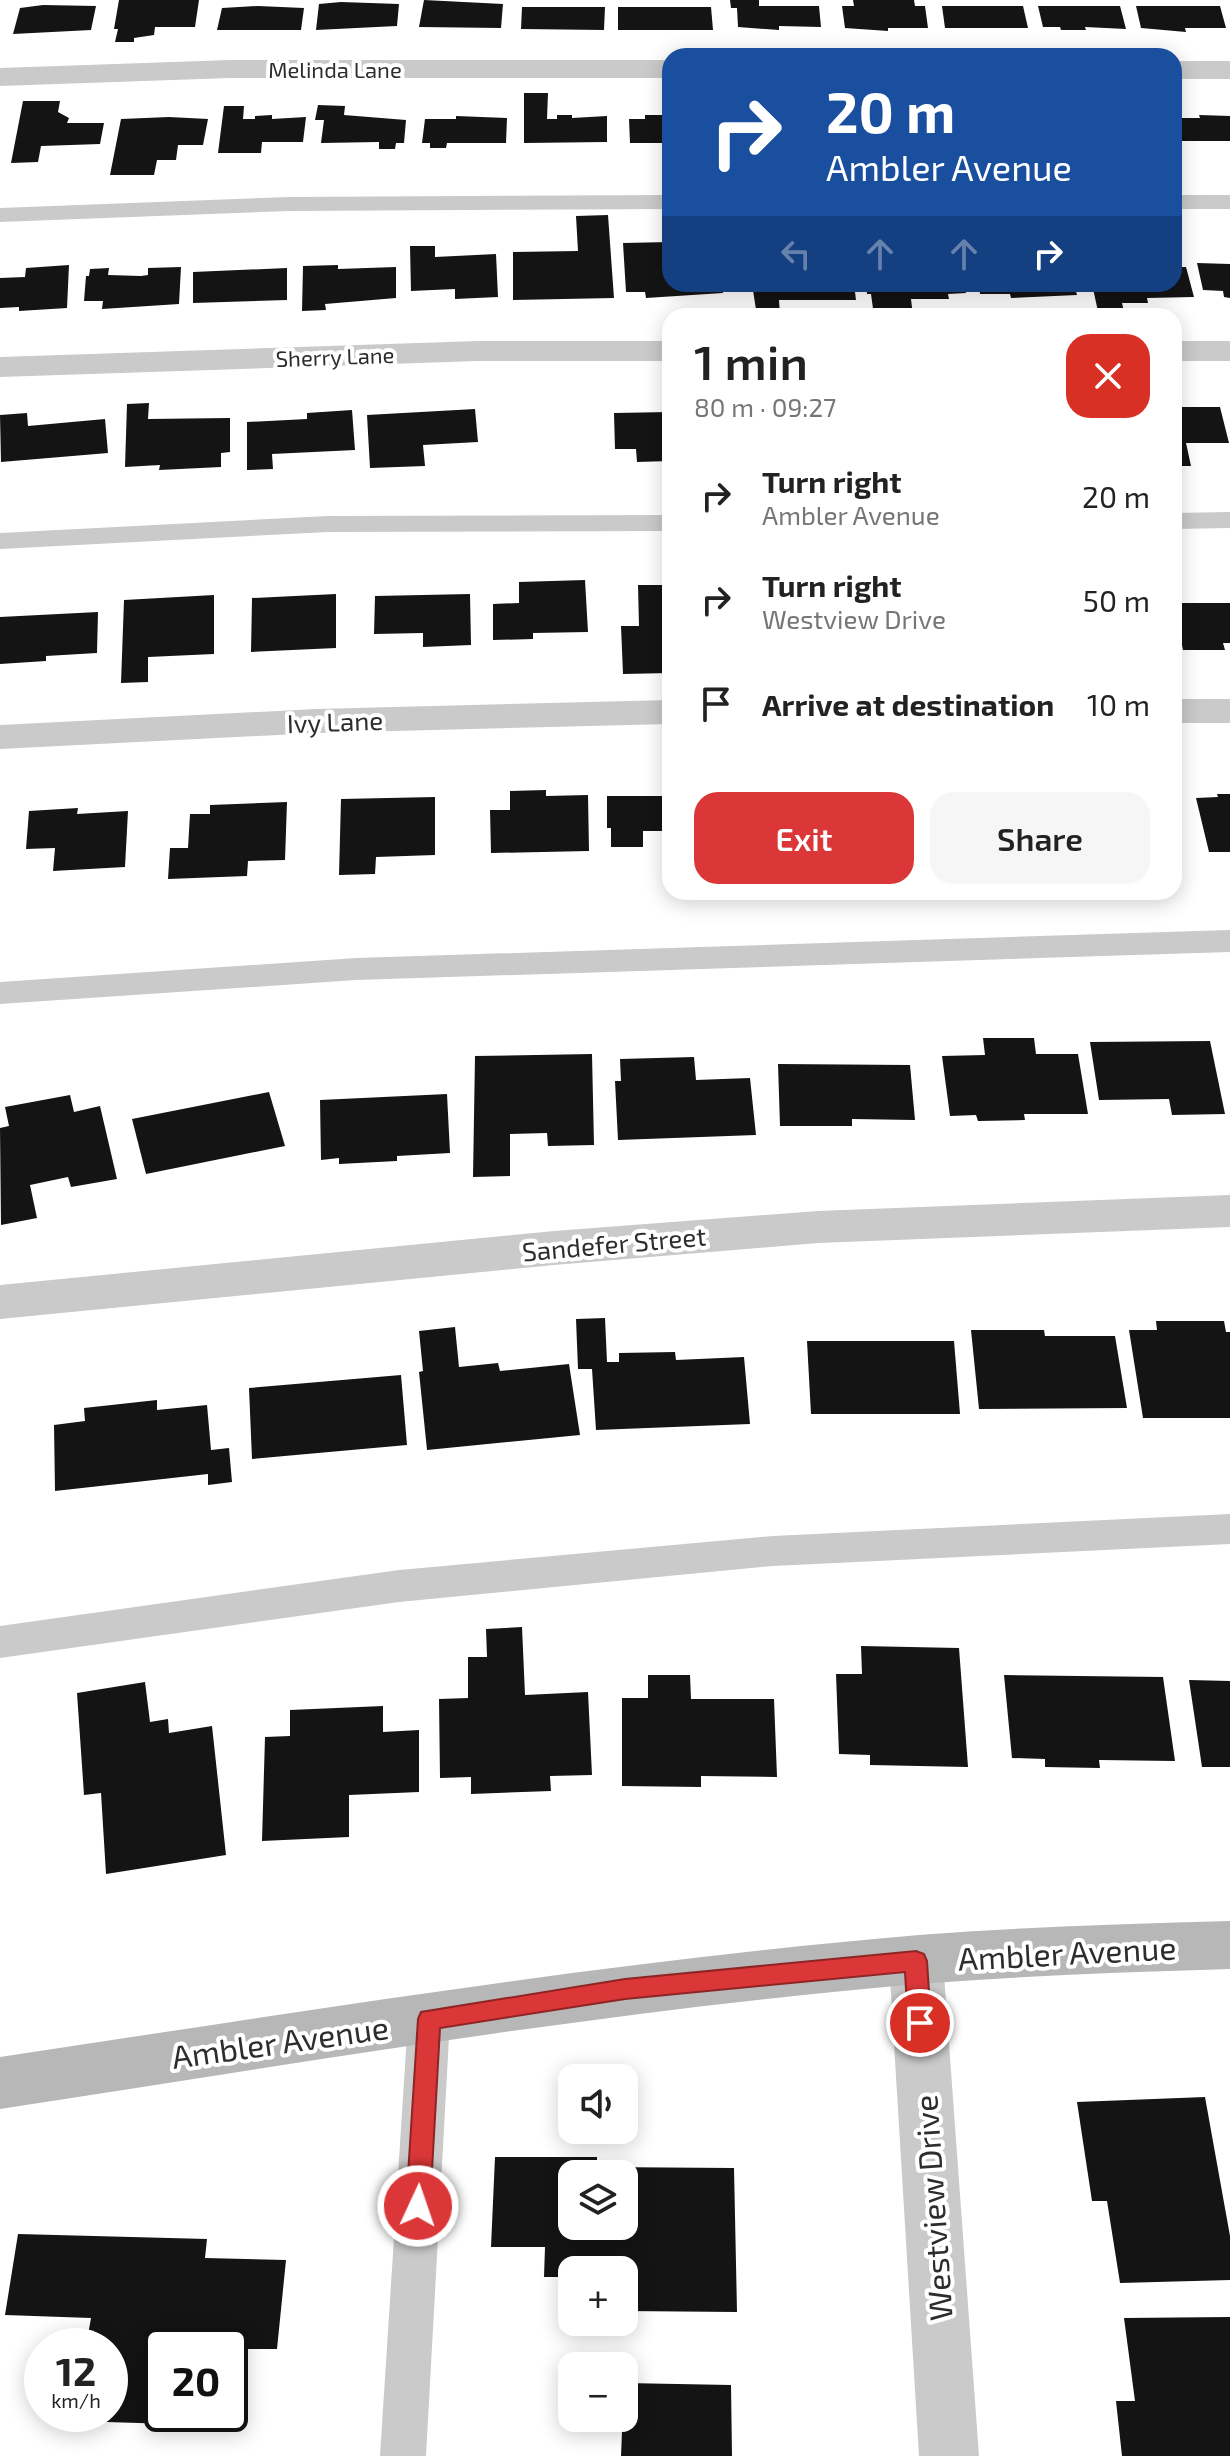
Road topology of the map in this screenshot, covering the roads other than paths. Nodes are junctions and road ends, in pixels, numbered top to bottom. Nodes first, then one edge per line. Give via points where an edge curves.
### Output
1 (662, 69) edge
2 (1182, 70) edge
3 (1230, 70) edge
4 (0, 77) edge
5 (662, 202) edge
6 (1182, 202) edge
7 (1230, 202) edge
8 (0, 215) edge
9 (662, 351) edge
10 (1182, 351) edge
11 (1230, 351) edge
12 (0, 367) edge
13 (1230, 520) edge
14 (1182, 521) edge
15 (662, 523) edge
16 (0, 541) edge
17 (1182, 711) edge
18 (1230, 711) edge
19 (662, 712) edge
20 (0, 737) edge
21 (1230, 941) edge
22 (0, 993) edge
23 (1230, 1211) edge
24 (0, 1302) edge
25 (1230, 1529) edge
26 (0, 1642) edge
27 (1230, 1945) edge
28 (916, 1961) junction
29 (429, 2019) junction
30 (0, 2083) edge
31 (403, 2456) edge
32 (949, 2456) edge

1 - 4 street, Melinda Lane via 230,69
2 - 3 street
5 - 8 lane via 289,204
6 - 7 lane
9 - 12 street, Sherry Lane via 478,351
10 - 11 street
13 - 14 lane
15 - 16 lane via 328,524
17 - 18 street
19 - 20 street, Ivy Lane via 316,721
21 - 22 lane via 356,969
23 - 24 street, Sandefer Street via 818,1227
25 - 26 lane via 773,1551 399,1586
27 - 28 main road, Ambler Avenue
28 - 29 main road, Ambler Avenue via 625,1989
28 - 32 street, Westview Drive
29 - 30 main road, Ambler Avenue
29 - 31 lane

